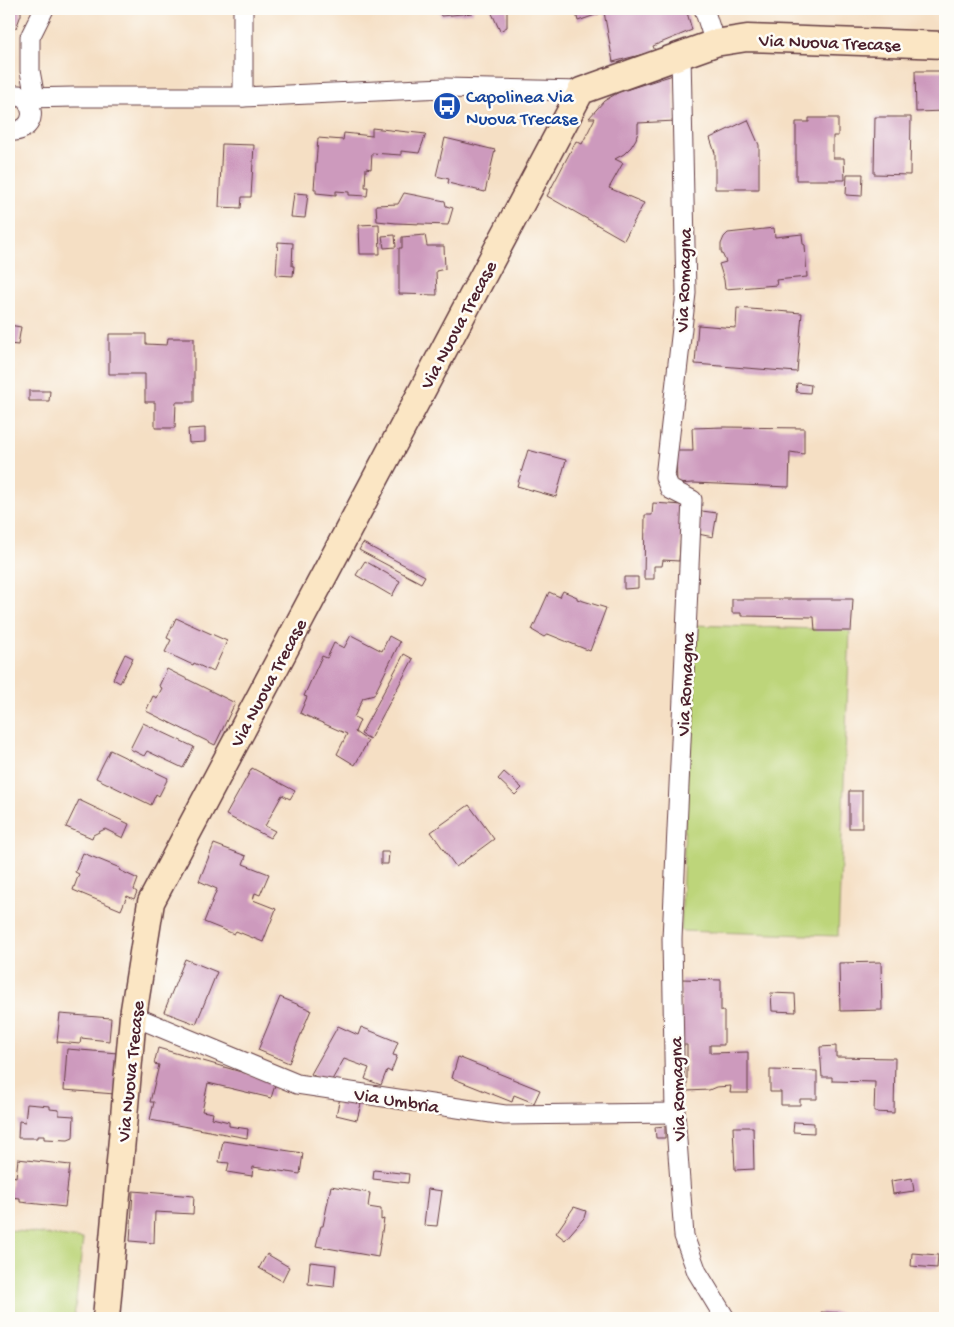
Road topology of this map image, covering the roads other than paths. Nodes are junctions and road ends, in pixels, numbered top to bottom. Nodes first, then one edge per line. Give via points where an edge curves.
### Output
1 (44, 9) edge
2 (243, 9) edge
3 (704, 9) edge
4 (714, 43) junction
5 (945, 45) edge
6 (681, 55) junction
7 (581, 92) junction
8 (22, 97) edge
9 (74, 97) junction
10 (243, 97) junction
11 (30, 119) junction
12 (9, 135) edge
13 (132, 1016) junction
14 (675, 1112) junction
15 (106, 1318) edge
16 (725, 1318) edge

1 - 8 street via 30,37 30,71
2 - 10 street
3 - 4 street
4 - 5 street, Via Nuova Trecase via 747,38
4 - 6 street, Via Nuova Trecase
6 - 7 street, Via Nuova Trecase
6 - 14 street, Via Romagna via 686,293 665,477 670,489 692,500 672,939
7 - 10 street, Via Nuova Trecase via 444,88
7 - 13 street, Via Nuova Trecase via 151,902
8 - 9 street, Via Nuova Trecase
8 - 11 street via 31,108
9 - 10 street, Via Nuova Trecase
9 - 11 street
11 - 12 street via 23,129
13 - 14 street, Via Umbria via 297,1084 505,1115
13 - 15 street, Via Nuova Trecase
14 - 16 street, Via Romagna via 684,1236 697,1272

